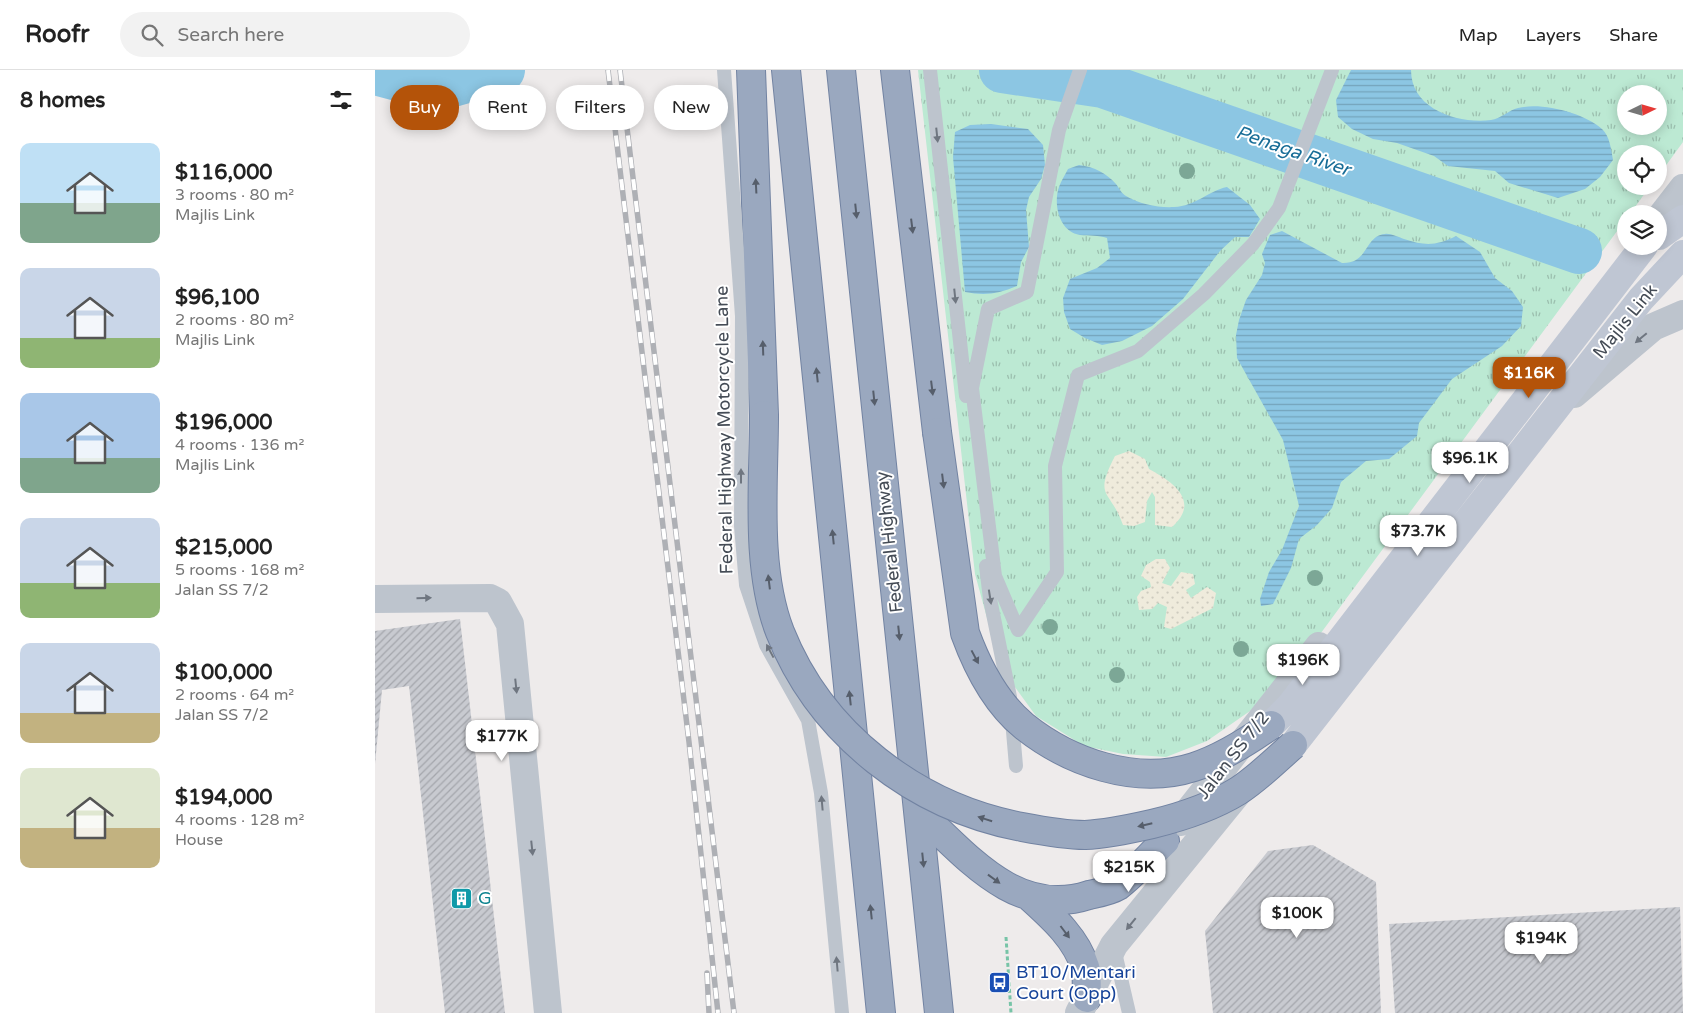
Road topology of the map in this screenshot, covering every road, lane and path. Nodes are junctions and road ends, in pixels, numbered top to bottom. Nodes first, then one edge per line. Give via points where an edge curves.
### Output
1 (724, 70) edge
2 (751, 70) edge
3 (786, 70) edge
4 (841, 70) edge
5 (895, 70) edge
6 (930, 70) edge
7 (1079, 70) edge
8 (1332, 70) edge
9 (1683, 188) edge
10 (1667, 209) edge
11 (1683, 219) edge
12 (1667, 230) edge
13 (1683, 233) edge
14 (1683, 254) edge
15 (1630, 255) edge
16 (1637, 255) edge
17 (1683, 314) edge
18 (1530, 432) junction
19 (1382, 568) junction
20 (1409, 590) junction
21 (375, 599) edge
22 (1010, 697) junction
23 (1271, 725) joint
24 (1293, 745) joint
25 (1016, 766) dead end
26 (1217, 774) junction
27 (918, 811) junction
28 (1165, 841) joint
29 (1030, 898) junction
30 (1006, 937) dead end
31 (1114, 945) junction
32 (1083, 1005) edge
33 (548, 1013) edge
34 (842, 1013) edge
35 (881, 1013) edge
36 (939, 1013) edge
37 (1011, 1013) edge
38 (1129, 1013) edge

34 -> 1 lane, Federal Highway Motorcycle Lane via 821,793 808,720 767,645 746,585 741,526 742,316
24 -> 2 highway, bridge via 1237,792 1184,816 1085,835 989,821 955,809 897,777 848,736 828,714 798,670 780,632 769,580 765,546 763,363
35 -> 3 highway
4 -> 27 highway, Federal Highway
5 -> 23 highway, bridge via 957,586 965,633 995,694 1023,725 1063,751 1116,770 1151,773 1194,767 1245,744
6 -> 22 lane via 990,599
7 - 8 lane via 1059,130 1027,292 988,308 972,388 995,576 1018,630 1057,572 1055,466 1078,375 1138,351 1204,294 1253,244 1279,208
9 - 10 street
11 - 12 main road
13 - 18 street, Jalan SS 7/2
14 - 24 main road, Majlis Link, bridge via 1641,299
15 - 19 street, Jalan SS 7/2
16 - 23 main road, Majlis Link, bridge via 1290,706
17 -> 18 street via 1653,327
18 - 20 street, Jalan SS 7/2
19 - 20 lane
19 - 26 street, Jalan SS 7/2
20 -> 31 street, Jalan SS 7/2 via 1364,649 1227,805
21 -> 33 street via 490,598 499,602 510,624
22 - 25 lane
22 - 26 lane via 1049,734 1113,762
26 - 28 street, Jalan SS 7/2
27 -> 29 highway via 991,878
27 -> 36 highway, Federal Highway
28 - 29 highway via 1117,886 1075,900
29 -> 32 highway via 1057,922 1071,940 1085,968
30 - 37 path
31 - 32 street, Jalan SS 7/2
31 - 38 lane

